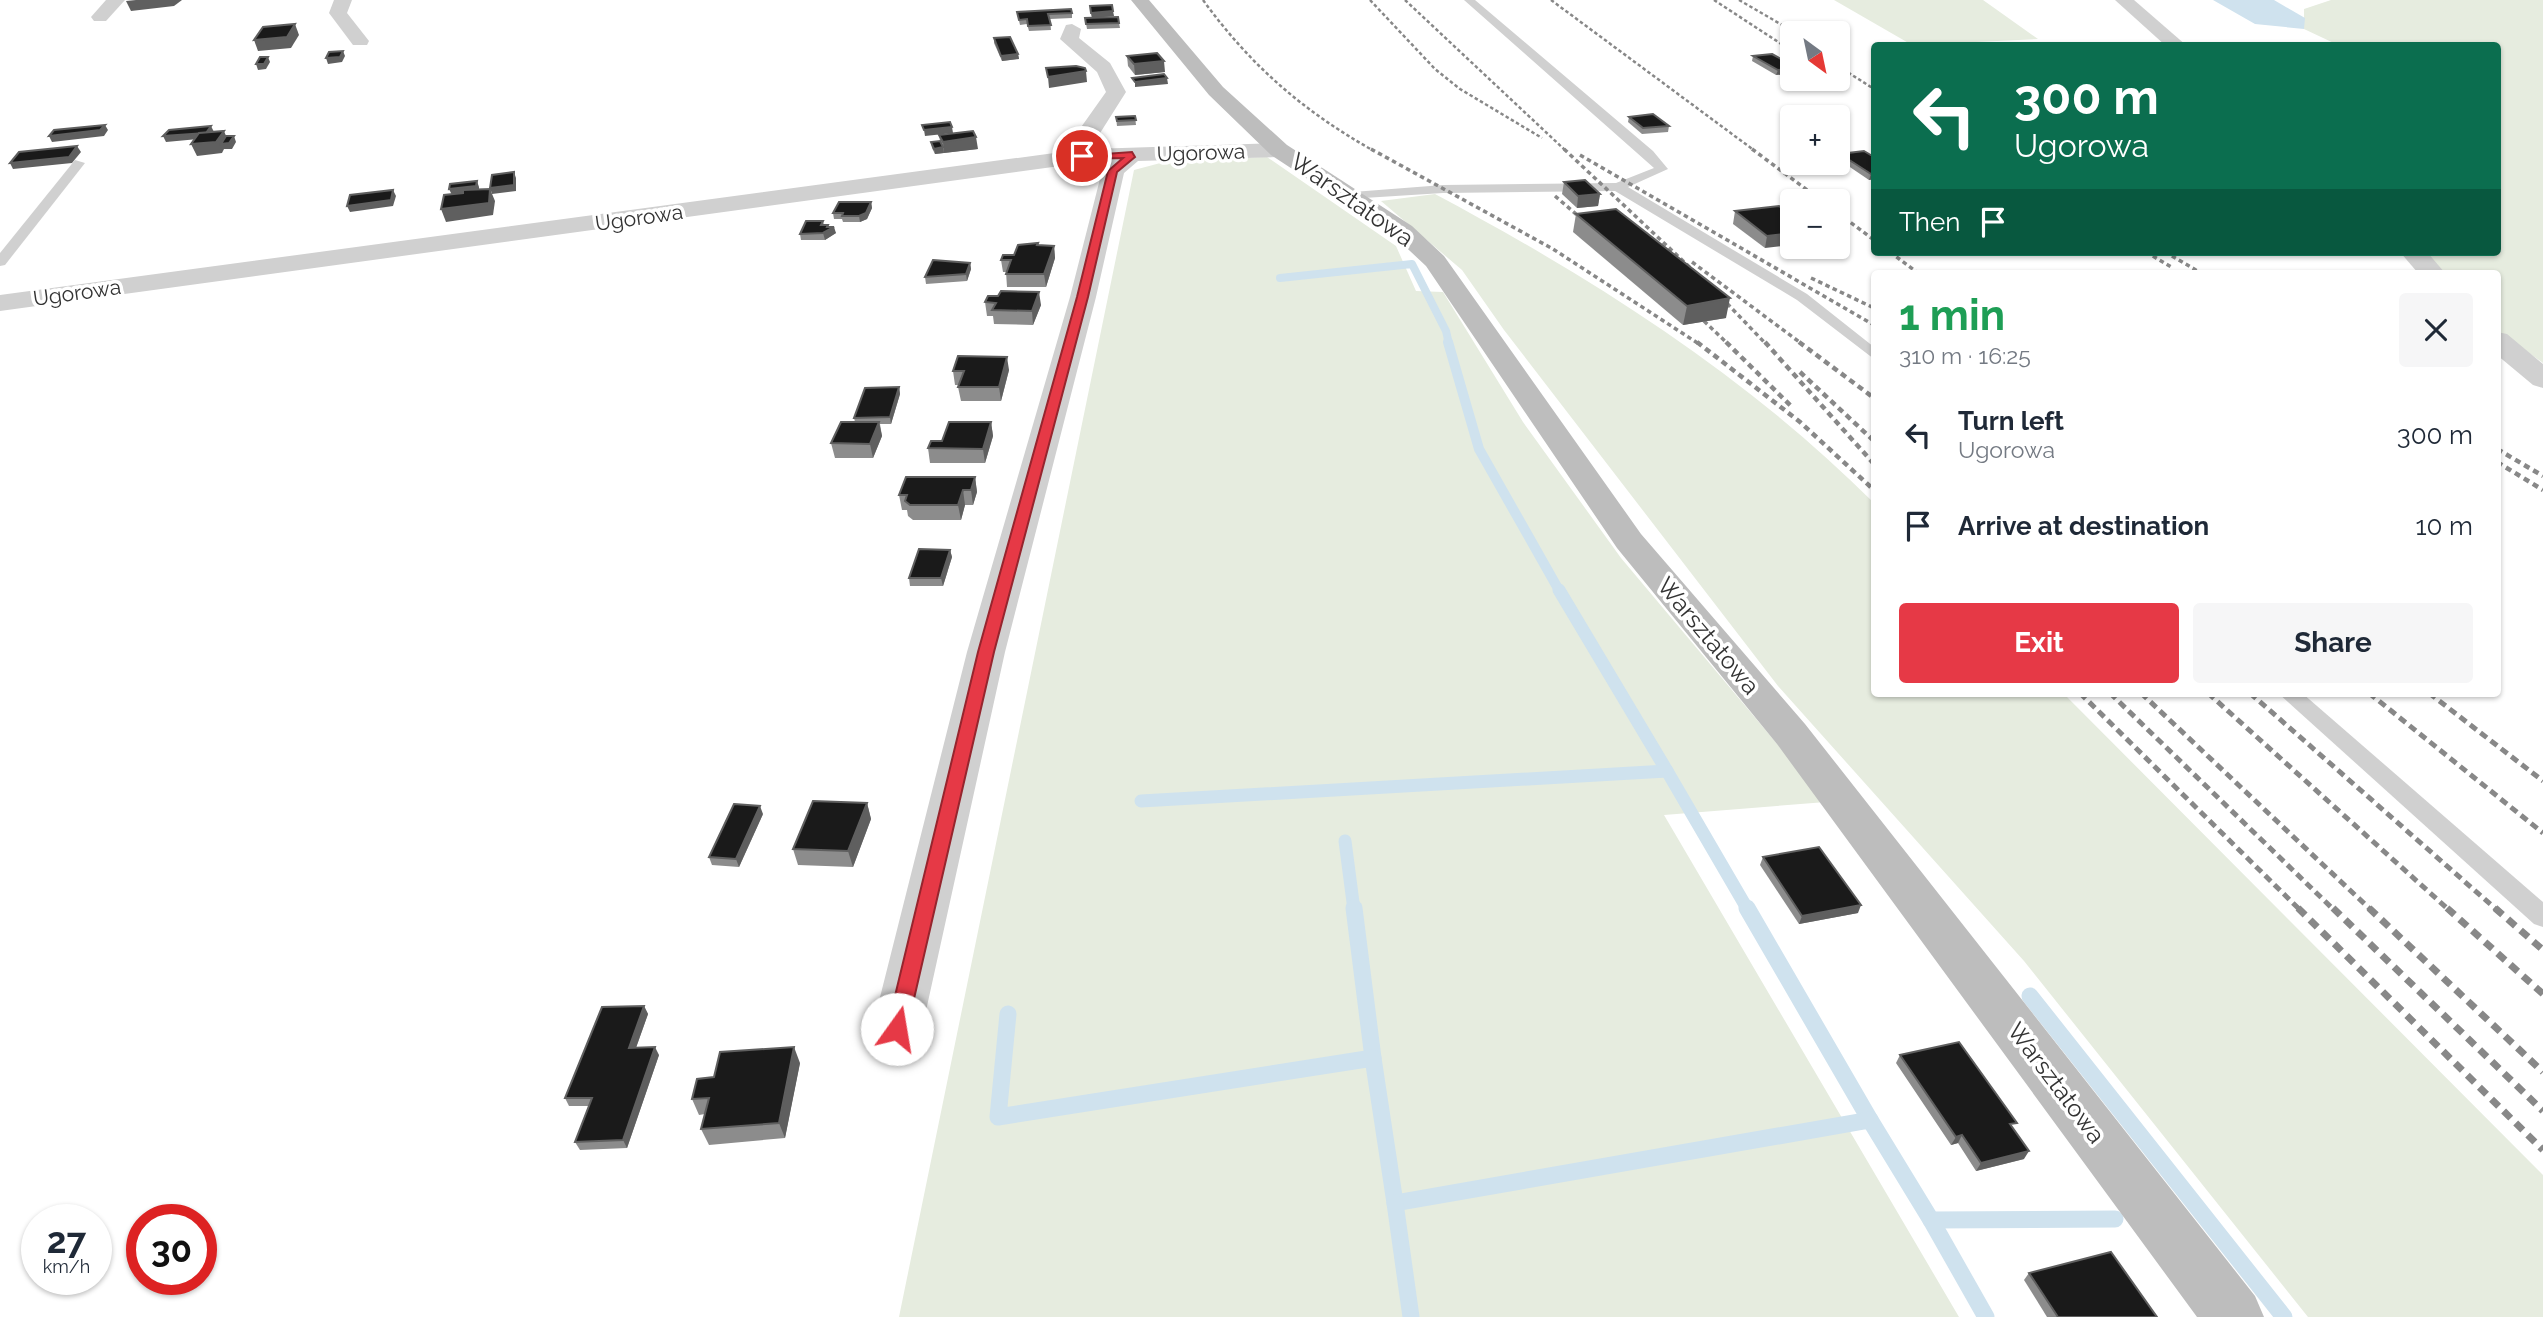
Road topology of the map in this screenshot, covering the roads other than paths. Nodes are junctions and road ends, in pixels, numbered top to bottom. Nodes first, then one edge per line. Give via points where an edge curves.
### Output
1 (116, 0) edge
2 (343, 0) edge
3 (1140, 0) edge
4 (1469, 0) edge
5 (2124, 0) edge
6 (100, 17) dead end
7 (1072, 29) dead end
8 (360, 41) dead end
9 (2173, 42) edge
10 (1279, 150) junction
11 (1132, 155) junction
12 (1082, 156) junction
13 (79, 163) dead end
14 (1618, 187) junction
15 (1353, 197) junction
16 (2417, 256) edge
17 (0, 262) edge
18 (2429, 270) edge
19 (0, 303) edge
20 (2501, 343) edge
21 (1871, 352) edge
22 (2543, 380) edge
23 (2294, 697) edge
24 (2543, 917) edge
25 (897, 1029) dead end
26 (2234, 1317) edge

1 - 6 street
2 - 8 street via 338,13
3 - 10 street, Warsztatowa via 1216,91
4 - 14 lane via 1662,169
5 - 9 street
7 - 12 street via 1069,39 1102,63 1116,92 1078,147
10 - 11 street, Ugorowa
10 - 15 street, Warsztatowa
11 - 12 street, Ugorowa
11 - 25 street via 1113,171 986,652
12 - 19 street, Ugorowa
13 - 17 lane
14 - 15 lane via 1443,189
14 - 21 lane via 1802,298
15 - 26 street, Warsztatowa via 1403,231 1455,285 1629,541 1791,734
16 - 18 street
20 - 22 street
23 - 24 lane

